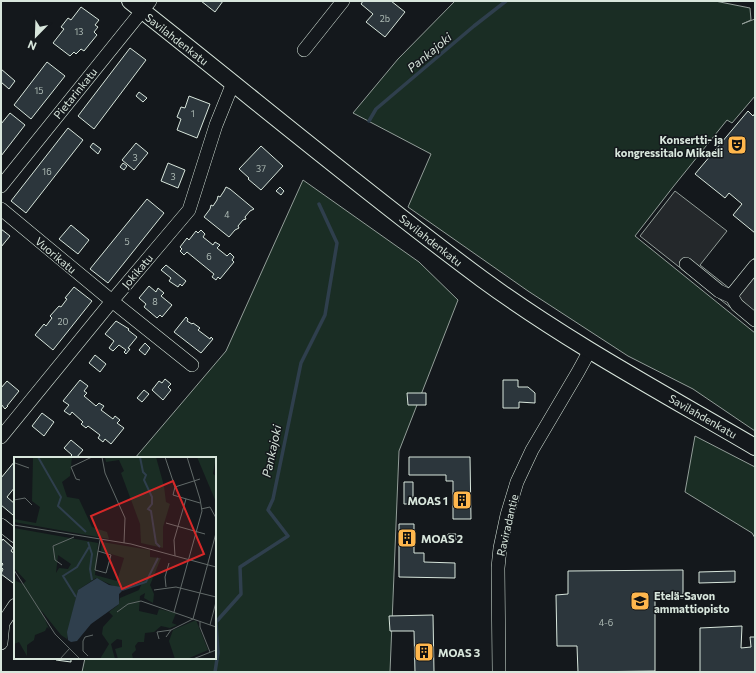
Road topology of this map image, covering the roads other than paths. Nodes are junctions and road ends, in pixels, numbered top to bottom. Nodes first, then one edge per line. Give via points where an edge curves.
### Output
1 (343, 1) edge
2 (141, 4) edge
3 (304, 50) dead end
4 (233, 82) junction
5 (1, 186) edge
6 (1, 209) edge
7 (686, 264) dead end
8 (755, 266) edge
9 (732, 297) junction
10 (112, 301) junction
11 (755, 320) edge
12 (590, 350) junction
13 (192, 365) dead end
14 (1, 437) edge
15 (755, 447) edge
16 (1, 525) edge
17 (14, 535) edge
18 (14, 606) edge
19 (2, 623) edge
20 (1, 643) edge
21 (499, 672) edge

1 - 3 street
2 - 4 main road, Savilahdenkatu
2 - 5 street, Pietarinkatu
4 - 10 street, Jokikatu via 216,125 189,210
4 - 12 main road, Savilahdenkatu via 483,279 538,318
6 - 10 street, Vuorikatu
7 - 9 street via 719,291
8 - 9 street
9 - 11 street via 733,301
10 - 13 street, Vuorikatu
10 - 14 street, Jokikatu
12 - 15 main road, Savilahdenkatu
12 - 21 street, Raviradantie via 532,450 517,482 507,515 498,568
16 - 17 street
18 - 19 street
19 - 20 street

